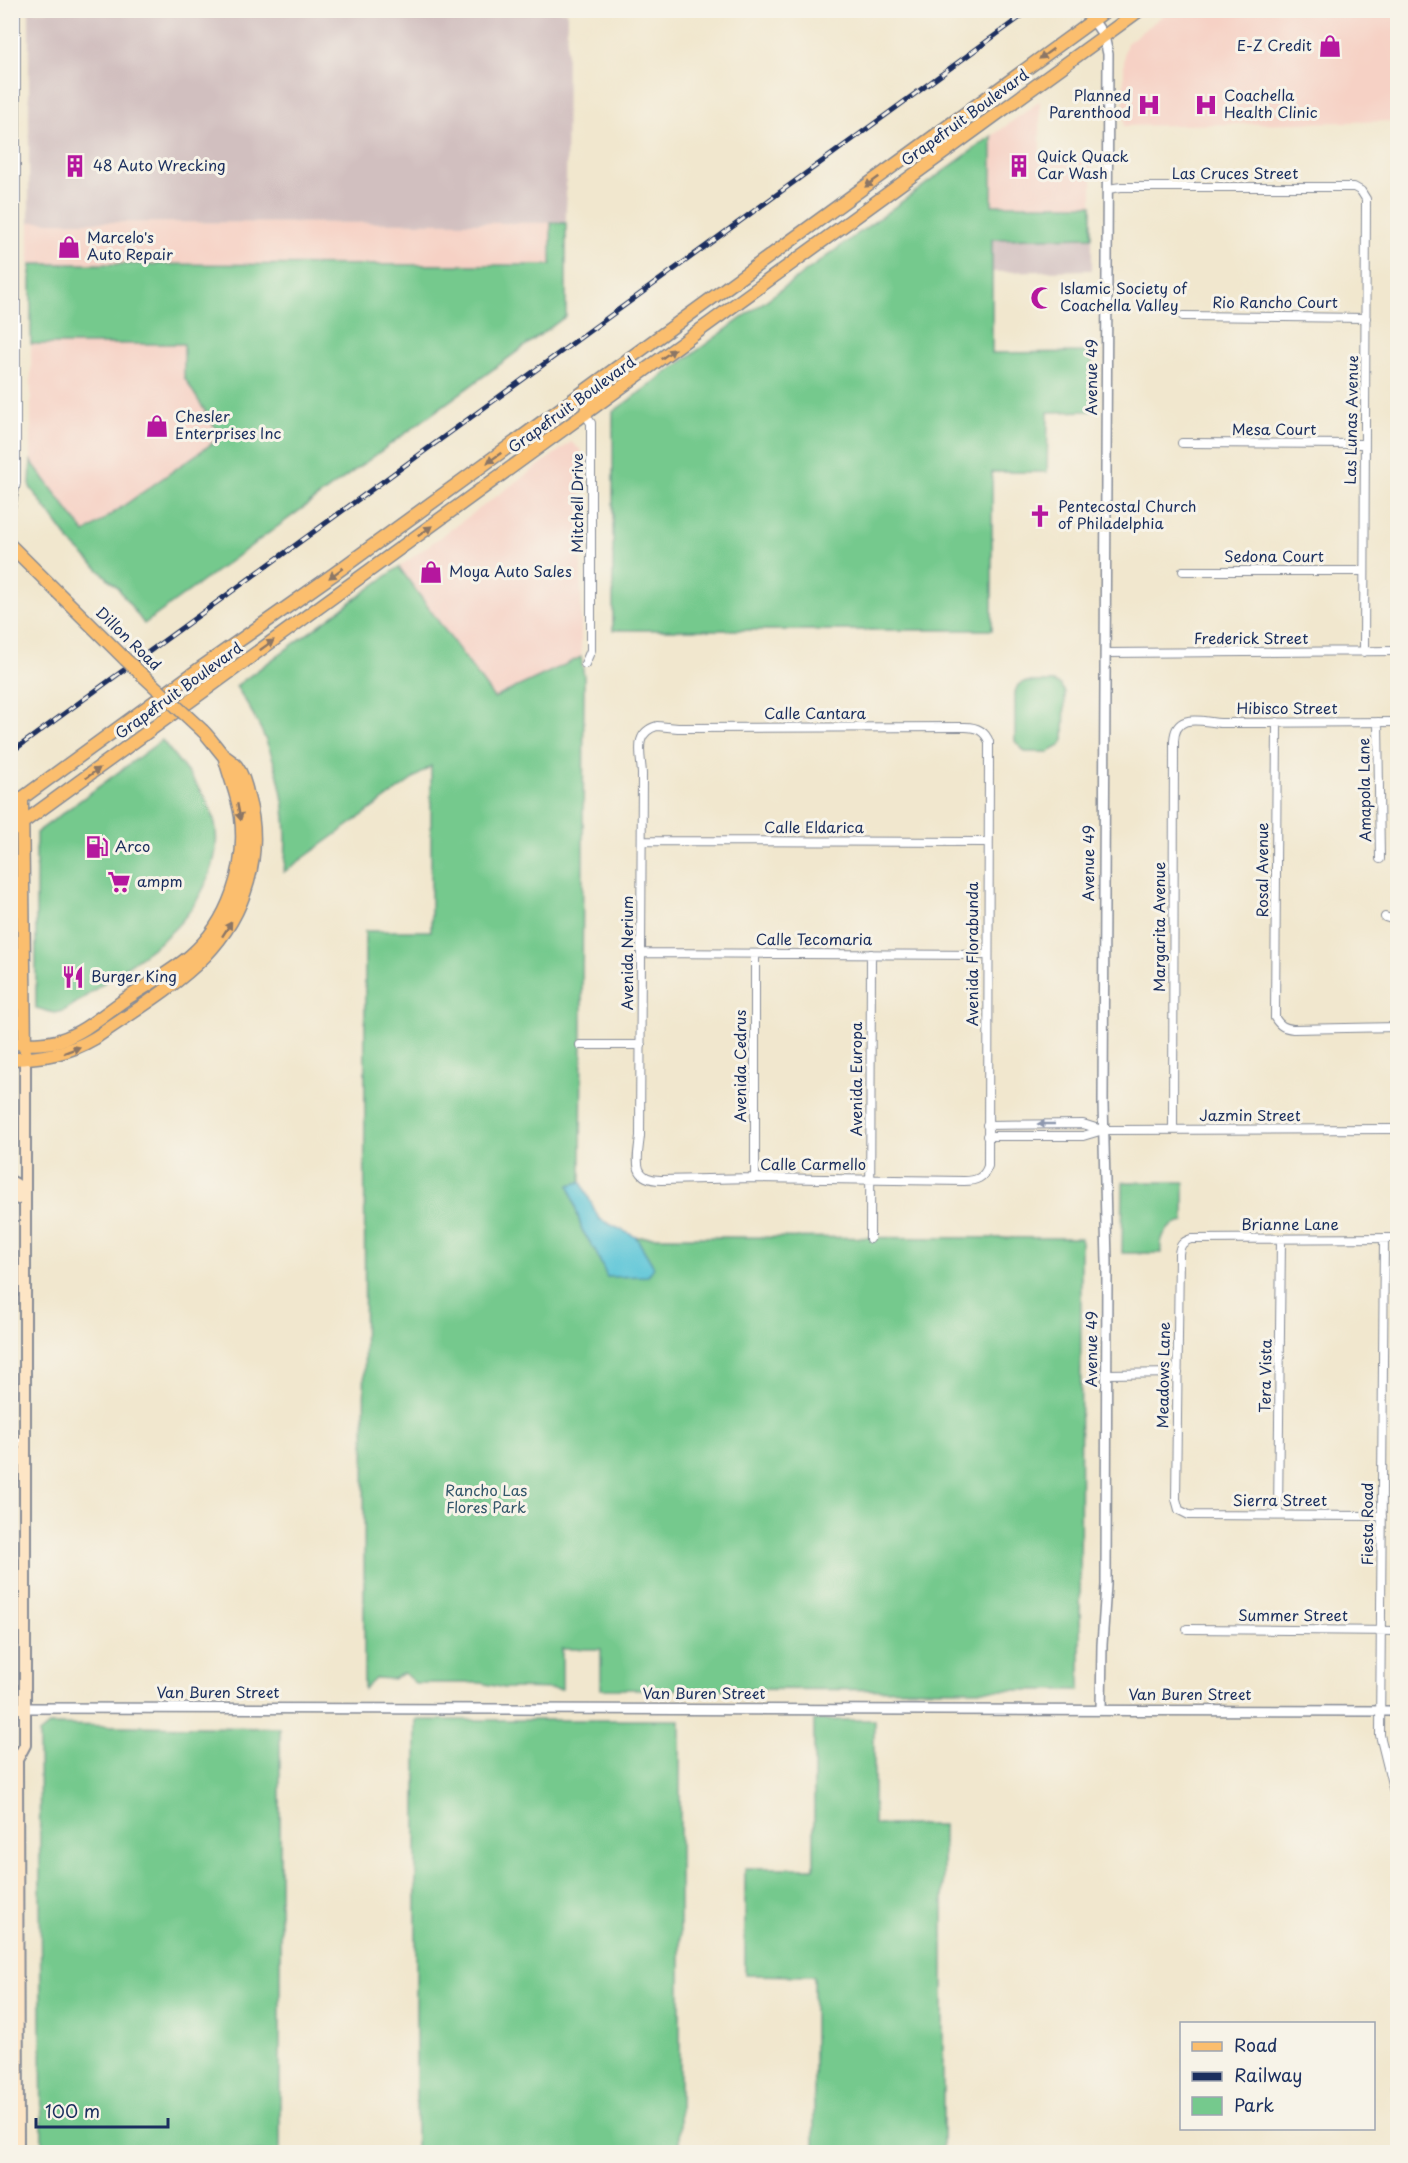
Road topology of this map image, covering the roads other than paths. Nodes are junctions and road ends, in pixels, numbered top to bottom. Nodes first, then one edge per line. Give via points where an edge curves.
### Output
1 (16, 10) edge
2 (1107, 10) edge
3 (1140, 10) edge
4 (1093, 20) junction
5 (1104, 36) junction
6 (1108, 189) junction
7 (1361, 191) joint
8 (737, 280) junction
9 (1183, 316) dead end
10 (1366, 318) junction
11 (585, 414) junction
12 (1182, 443) dead end
13 (1365, 444) junction
14 (10, 513) edge
15 (10, 546) edge
16 (1183, 571) dead end
17 (1364, 571) junction
18 (1398, 651) edge
19 (1364, 652) junction
20 (1105, 653) junction
21 (585, 664) dead end
22 (1277, 722) junction
23 (1378, 722) junction
24 (1398, 722) edge
25 (1178, 725) joint
26 (646, 730) joint
27 (983, 732) joint
28 (224, 755) junction
29 (22, 799) junction
30 (10, 807) edge
31 (22, 823) junction
32 (10, 832) edge
33 (642, 840) junction
34 (987, 842) junction
35 (1380, 859) dead end
36 (1385, 917) dead end
37 (1398, 921) edge
38 (641, 953) junction
39 (755, 954) junction
40 (871, 954) junction
41 (987, 955) junction
42 (1398, 1027) edge
43 (10, 1043) edge
44 (25, 1044) junction
45 (580, 1045) dead end
46 (640, 1045) junction
47 (10, 1059) edge
48 (25, 1059) junction
49 (987, 1125) junction
50 (1103, 1130) junction
51 (1173, 1130) junction
52 (1398, 1130) edge
53 (987, 1136) junction
54 (643, 1175) joint
55 (982, 1176) joint
56 (755, 1178) junction
57 (870, 1179) junction
58 (10, 1180) edge
59 (1384, 1238) junction
60 (1398, 1238) edge
61 (870, 1239) dead end
62 (1281, 1239) junction
63 (1184, 1241) joint
64 (24, 1300) junction
65 (1178, 1373) junction
66 (1107, 1374) junction
67 (10, 1442) edge
68 (24, 1443) junction
69 (1179, 1510) joint
70 (1278, 1514) junction
71 (1382, 1516) junction
72 (1187, 1629) dead end
73 (1381, 1630) junction
74 (1398, 1630) edge
75 (10, 1708) edge
76 (24, 1708) junction
77 (1101, 1710) junction
78 (1380, 1711) junction
79 (1398, 1711) edge
80 (10, 1748) edge
81 (17, 1760) junction
82 (1396, 1798) edge
83 (1398, 1808) edge
84 (1398, 2029) edge
85 (14, 2051) edge
86 (1398, 2138) edge
87 (18, 2152) edge

1 - 14 street via 16,483
2 - 4 main road, Grapefruit Boulevard
3 - 5 main road, Grapefruit Boulevard
4 - 5 street, Avenue 49
4 -> 8 main road, Grapefruit Boulevard
5 - 6 street, Avenue 49 via 1108,54
11 -> 5 main road, Grapefruit Boulevard
6 - 7 street, Las Cruces Street via 1354,187
6 - 20 street, Avenue 49
7 - 10 street, Las Lunas Avenue via 1367,208
8 - 11 main road via 714,307 599,390
8 -> 29 main road, Grapefruit Boulevard
9 - 10 street, Rio Rancho Court
10 - 13 street, Las Lunas Avenue
11 - 21 street, Mitchell Drive via 591,423 591,650
31 -> 11 main road, Grapefruit Boulevard
12 - 13 street, Mesa Court
13 - 17 street, Las Lunas Avenue
15 - 28 main road, Dillon Road, bridge
16 - 17 street, Sedona Court
17 - 19 street, Las Lunas Avenue
18 - 19 street, Frederick Street
19 - 20 street, Frederick Street
20 - 50 street, Avenue 49
22 - 23 street, Hibisco Street
22 - 25 street, Hibisco Street via 1191,720
22 - 42 street, Rosal Avenue via 1275,1018 1285,1028
23 - 24 street, Hibisco Street
23 - 35 street, Amapola Lane
25 - 51 street, Margarita Avenue via 1173,741
26 - 27 street, Calle Cantara via 657,726 965,727
26 - 33 street, Avenida Nerium via 639,742
27 - 34 street, Avenida Florabunda via 989,742
28 -> 44 main road, Dillon Road via 240,814 242,851 230,900 216,925 191,955 87,1026 61,1040
48 -> 28 main road, Dillon Road via 60,1054 96,1038 182,977 225,932 248,885 254,836 243,780 236,765
29 - 30 main road, Grapefruit Boulevard
29 - 31 main road
31 - 32 main road, Grapefruit Boulevard
31 - 44 main road
33 - 34 street, Calle Eldarica
33 - 38 street, Avenida Nerium
34 - 41 street, Avenida Florabunda
36 - 37 street
38 - 39 street, Calle Tecomaria
38 - 46 street, Avenida Nerium
39 - 40 street, Calle Tecomaria
39 - 56 street, Avenida Cedrus
40 - 41 street, Calle Tecomaria
40 - 57 street, Avenida Europa
41 - 49 street, Avenida Florabunda
43 - 44 main road, Dillon Road
44 - 48 main road
45 - 46 street
46 - 54 street, Avenida Nerium via 637,1164
47 - 48 main road, Dillon Road
48 - 64 main road
50 -> 49 street via 1083,1124
49 - 53 street, Avenida Florabunda
50 - 51 street, Jazmin Street
50 - 53 street via 1083,1136
50 - 66 street, Avenue 49
51 - 52 street, Jazmin Street
53 - 55 street, Avenida Florabunda via 988,1166
54 - 56 street, Calle Carmello via 654,1180
55 - 57 street, Calle Carmello via 964,1181
56 - 57 street, Calle Carmello
57 - 61 street, Avenida Europa
58 - 64 main road via 17,1189 17,1280
59 - 60 street, Brianne Lane
59 - 62 street, Brianne Lane
59 - 71 street, Fiesta Road
62 - 63 street, Brianne Lane
62 - 70 street, Tera Vista
63 - 65 street, Meadows Lane via 1179,1254
64 - 68 main road
65 - 66 street
65 - 69 street, Meadows Lane
66 - 77 street, Avenue 49
67 - 68 street
68 - 76 main road
69 - 70 street, Sierra Street via 1189,1515
70 - 71 street, Sierra Street
71 - 73 street, Fiesta Road
72 - 73 street, Summer Street
73 - 74 street, Summer Street
73 - 78 street, Fiesta Road
75 - 76 main road, Van Buren Street
76 - 77 street, Van Buren Street
76 - 81 main road via 25,1745
77 - 78 street, Van Buren Street
78 - 79 street, Van Buren Street
78 - 82 street, Fiesta Road via 1380,1736
80 - 81 main road
81 - 85 main road
82 - 83 street, Fiesta Road
84 - 86 street
85 - 87 main road

